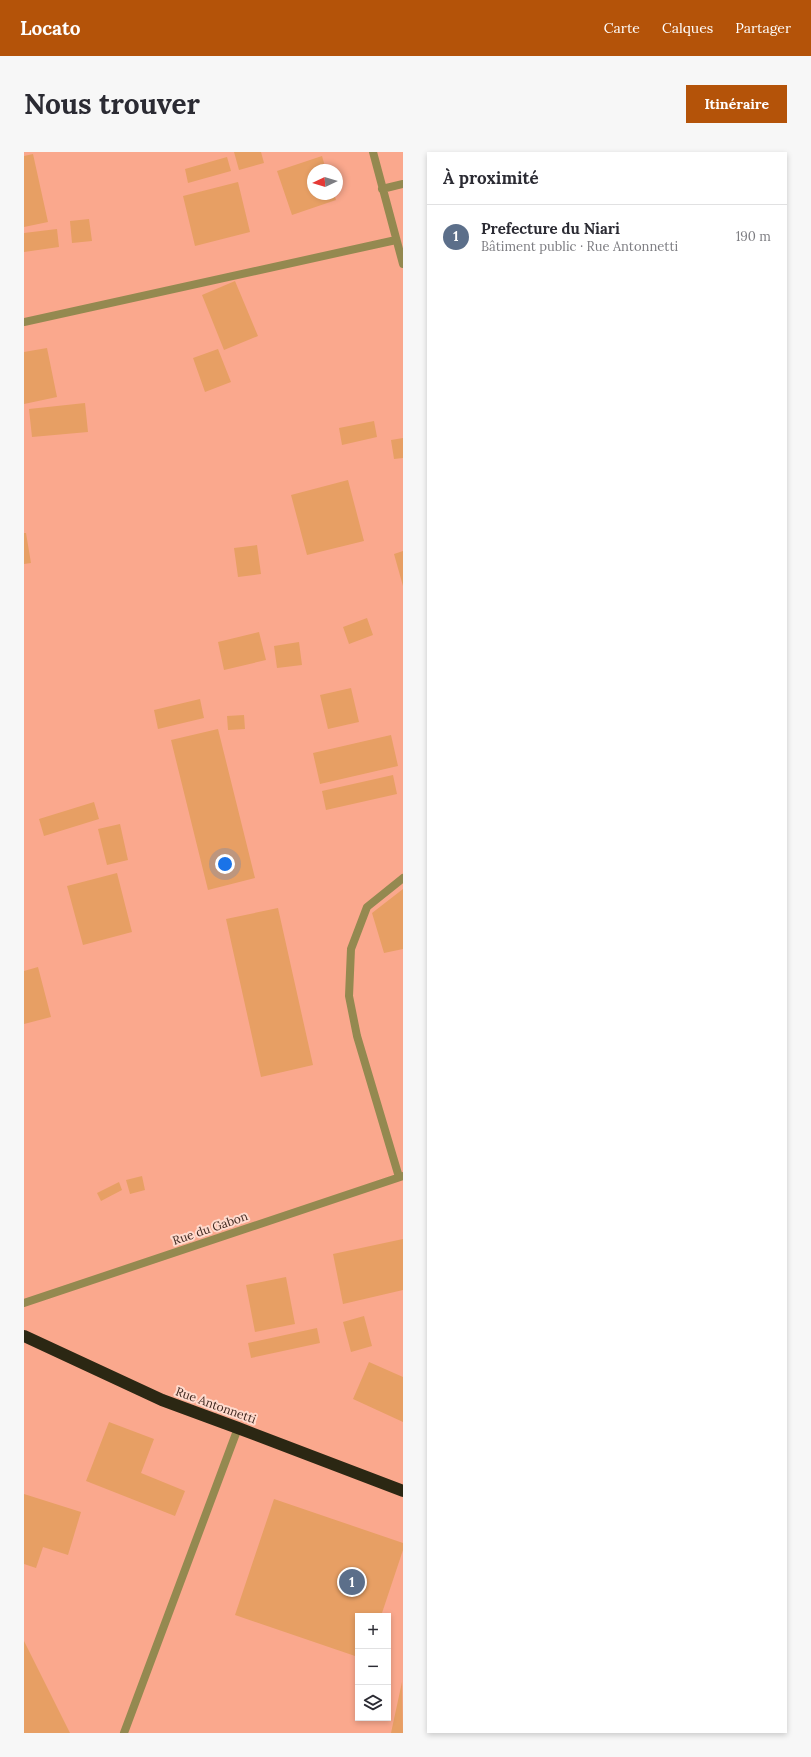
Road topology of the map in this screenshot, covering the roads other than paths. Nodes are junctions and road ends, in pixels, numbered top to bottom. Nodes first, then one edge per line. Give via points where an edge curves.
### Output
1 (373, 152) edge
2 (403, 184) edge
3 (382, 189) junction
4 (396, 240) junction
5 (403, 264) edge
6 (24, 322) edge
7 (403, 878) edge
8 (401, 1176) edge
9 (24, 1303) edge
10 (24, 1336) edge
11 (238, 1428) junction
12 (403, 1491) edge
13 (124, 1733) edge

1 - 3 street
2 - 3 street
3 - 4 street
4 - 5 street
4 - 6 street
7 - 8 street via 367,907 351,949 349,996 357,1036
8 - 9 street, Rue du Gabon
10 - 11 highway, Rue Antonnetti via 162,1400
11 - 12 highway, Rue Antonnetti
11 - 13 street

